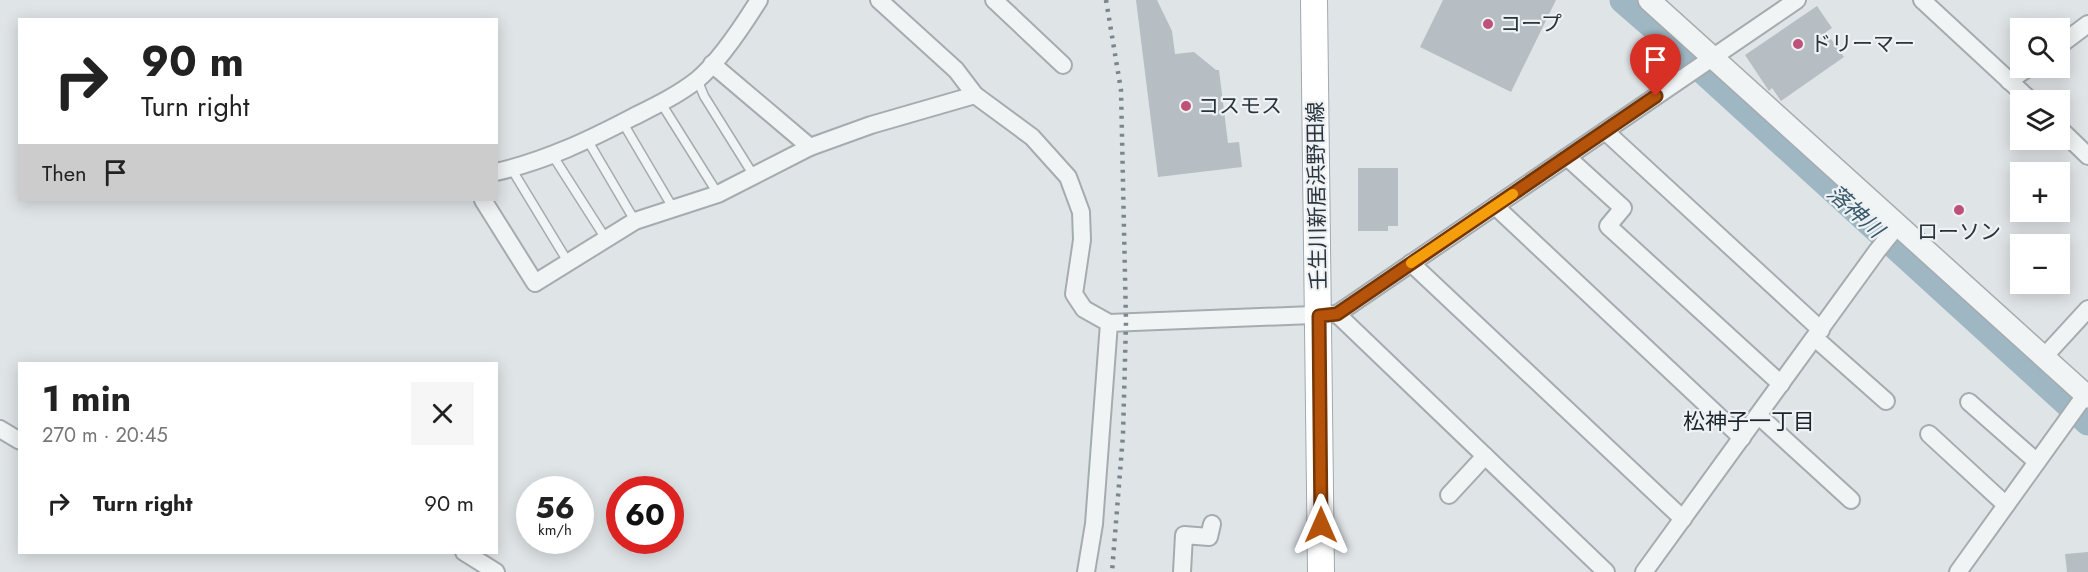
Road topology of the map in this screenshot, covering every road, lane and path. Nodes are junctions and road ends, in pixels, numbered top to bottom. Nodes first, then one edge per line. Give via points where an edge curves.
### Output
1 (759, 0) edge
2 (879, 0) edge
3 (994, 0) edge
4 (1314, 0) edge
5 (1649, 0) edge
6 (1797, 0) edge
7 (1922, 0) edge
8 (2088, 24) edge
9 (2070, 38) edge
10 (1710, 60) junction
11 (711, 64) junction
12 (1063, 65) dead end
13 (2013, 78) edge
14 (697, 79) junction
15 (2009, 81) junction
16 (2019, 90) edge
17 (975, 95) junction
18 (661, 103) junction
19 (622, 123) junction
20 (1605, 131) junction
21 (2070, 139) edge
22 (588, 141) junction
23 (810, 147) junction
24 (553, 156) junction
25 (2088, 156) edge
26 (1567, 157) junction
27 (504, 170) edge
28 (754, 176) junction
29 (718, 194) junction
30 (484, 201) edge
31 (1495, 206) junction
32 (673, 208) junction
33 (634, 220) junction
34 (1896, 227) junction
35 (606, 239) junction
36 (568, 262) junction
37 (1411, 264) junction
38 (2088, 309) edge
39 (1328, 315) junction
40 (1109, 323) junction
41 (1818, 334) junction
42 (2043, 358) junction
43 (1781, 384) junction
44 (2085, 396) edge
45 (1886, 401) dead end
46 (1969, 402) dead end
47 (1758, 416) junction
48 (0, 429) edge
49 (1929, 434) dead end
50 (1742, 438) junction
51 (18, 440) edge
52 (1485, 456) junction
53 (2037, 462) junction
54 (1449, 495) dead end
55 (1851, 500) dead end
56 (2006, 505) junction
57 (1683, 519) junction
58 (1212, 524) dead end
59 (467, 554) edge
60 (496, 572) edge
61 (1086, 572) edge
62 (1182, 572) edge
63 (1321, 572) edge
64 (1606, 572) edge
65 (1644, 572) edge
66 (1958, 572) edge

1 - 11 street
2 - 17 street via 956,70
3 - 12 street
4 - 39 main road, 壬生川新居浜野田線
5 - 10 street
6 - 10 street
7 - 15 street
8 - 9 street
10 - 20 street
10 - 34 street
11 - 14 street
11 - 23 street
13 - 15 street
14 - 18 street
14 - 28 lane
15 - 16 street
17 - 23 street
17 - 40 street via 1032,137 1068,177 1081,212 1082,240 1074,294 1084,309
18 - 19 street
18 - 29 lane
19 - 22 street
19 - 32 lane
20 - 26 street
20 - 41 street
21 - 25 street
22 - 24 street
22 - 33 lane
23 - 28 street
24 - 27 street
24 - 35 lane
26 - 31 street
26 - 43 street via 1623,208 1608,226
27 - 36 lane
28 - 29 street
29 - 32 street
30 - 36 street via 535,283
31 - 37 street
31 - 50 street
32 - 33 street
33 - 35 street
34 - 41 street
34 - 42 street
35 - 36 street
37 - 39 street
37 - 57 street
38 - 42 street
39 - 40 street
39 - 52 street
39 - 63 main road, 壬生川新居浜野田線
40 - 61 street via 1095,524
41 - 43 street
41 - 45 street
42 - 44 street
43 - 47 street
44 - 53 street
46 - 53 street
47 - 50 street
47 - 55 street
48 - 51 street
49 - 56 street
50 - 57 street
52 - 54 street
52 - 64 street
53 - 56 street
56 - 66 street
57 - 65 street
58 - 62 street via 1209,537 1184,535
59 - 60 street

